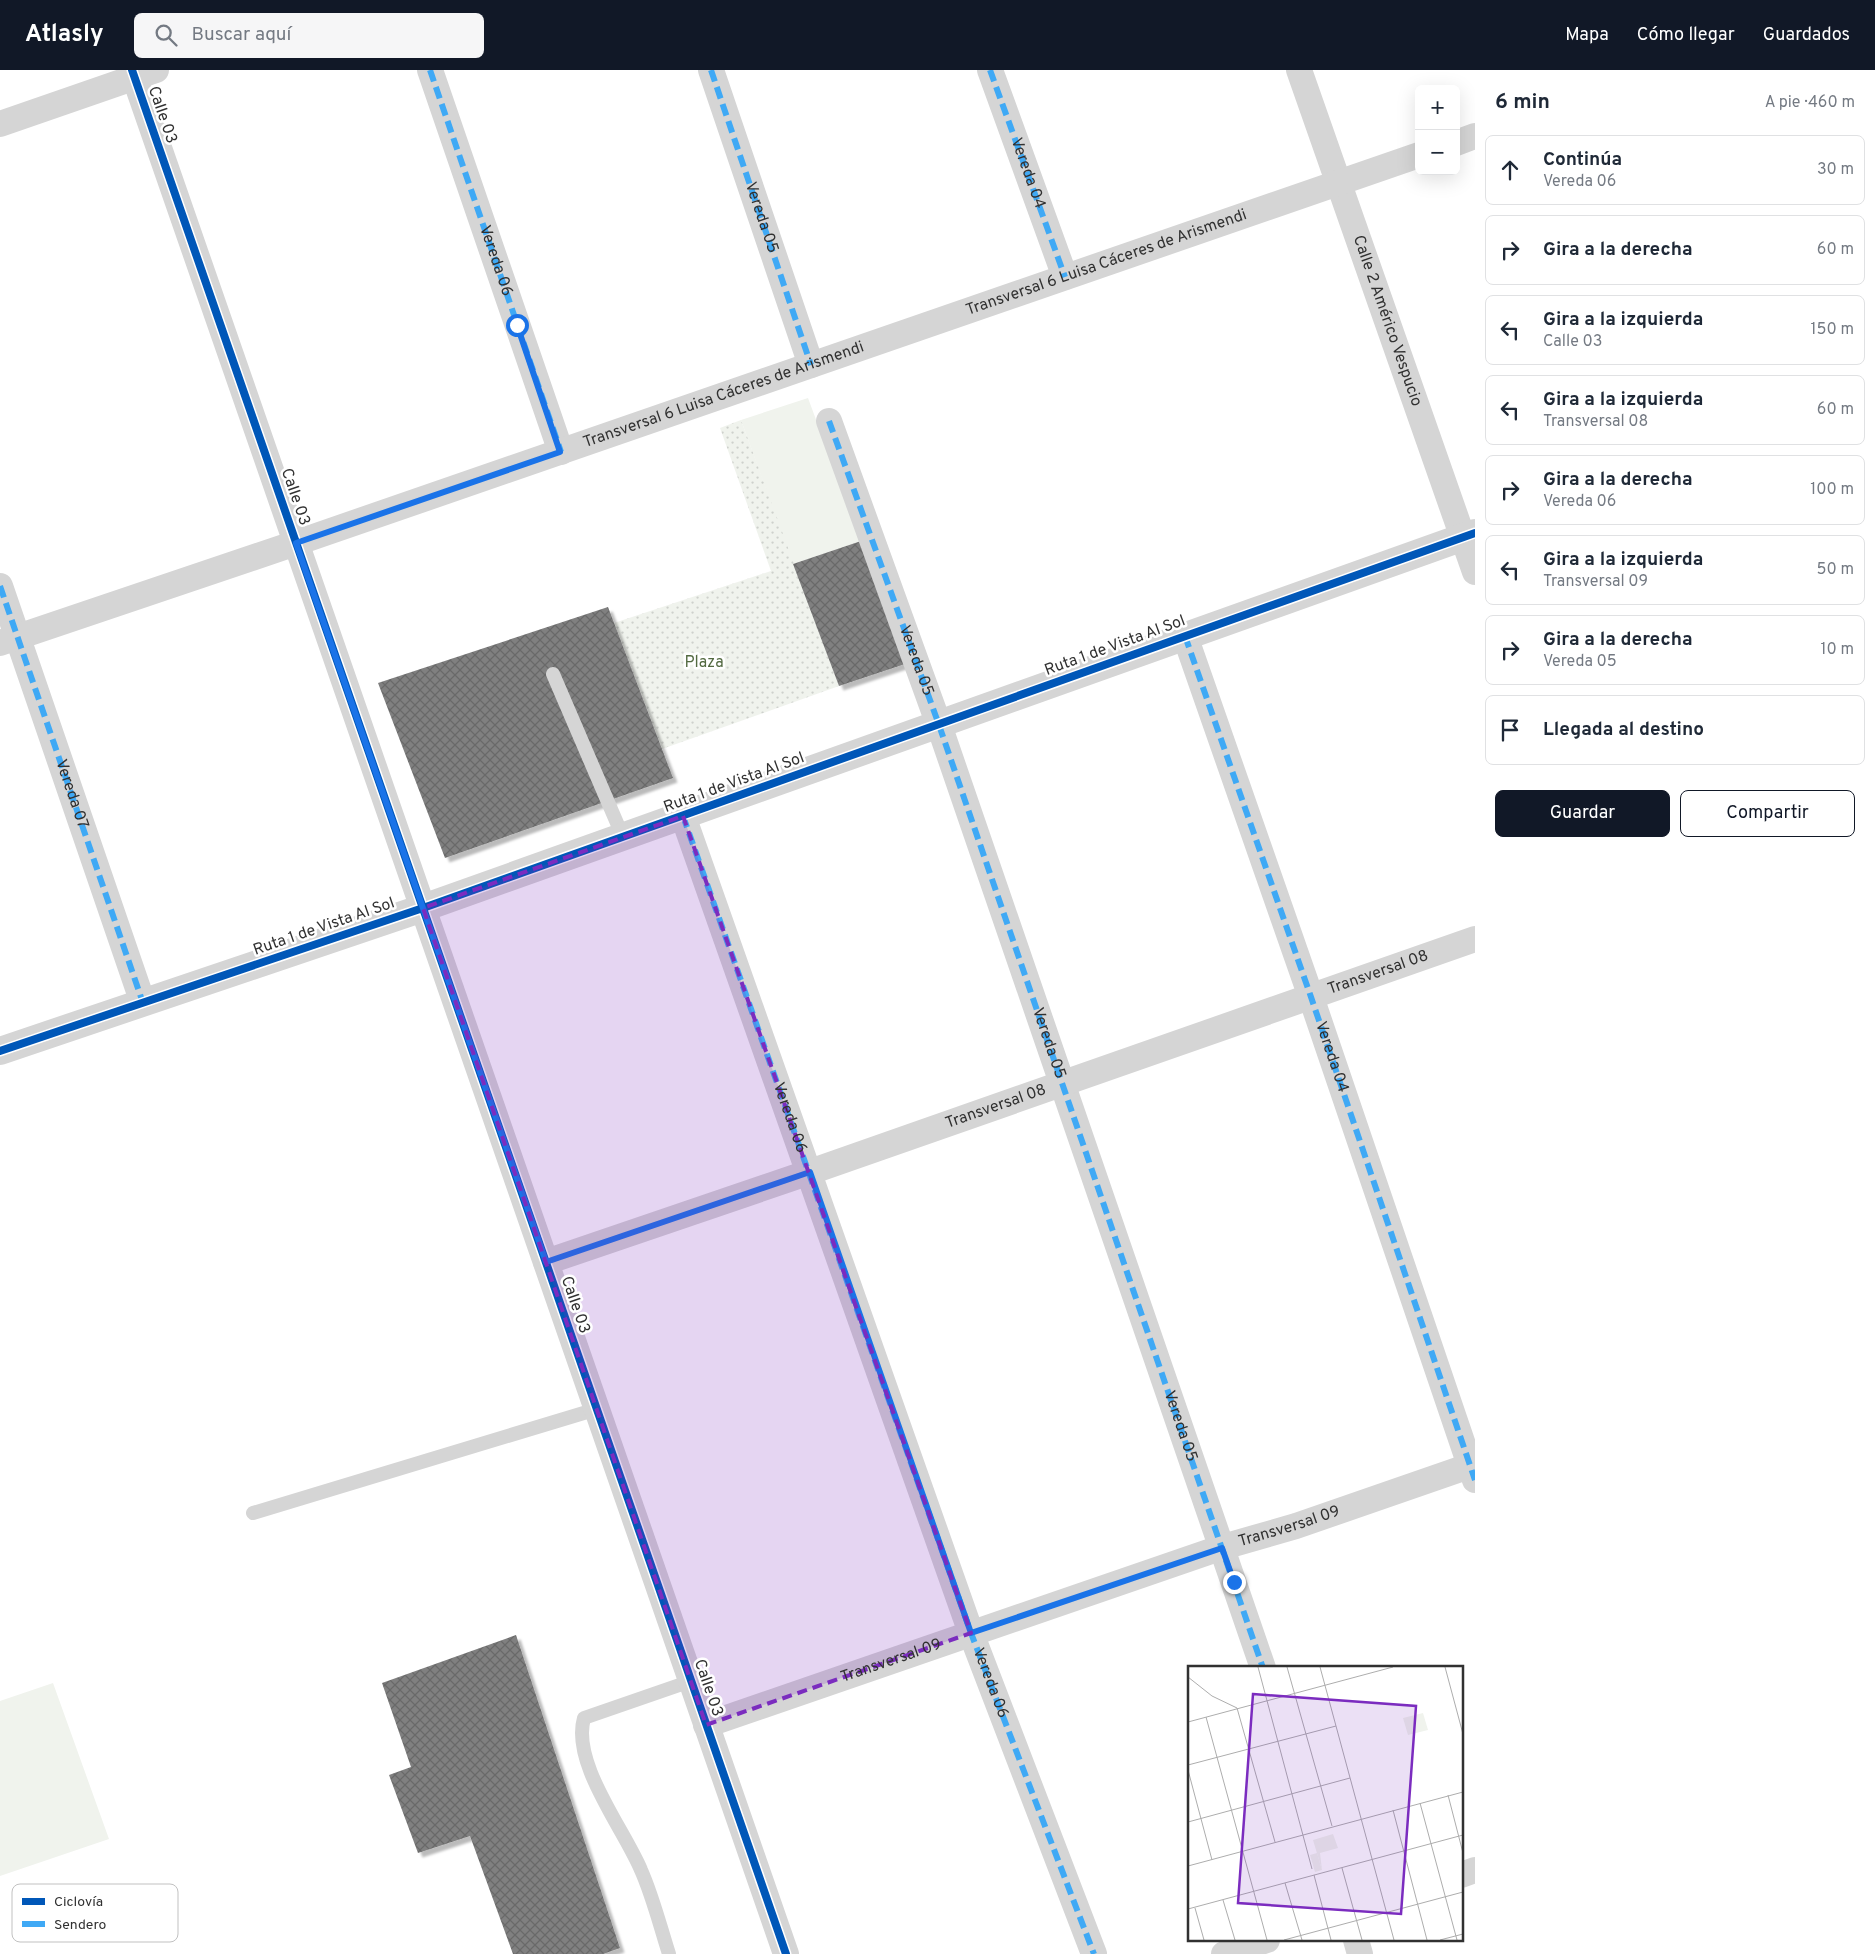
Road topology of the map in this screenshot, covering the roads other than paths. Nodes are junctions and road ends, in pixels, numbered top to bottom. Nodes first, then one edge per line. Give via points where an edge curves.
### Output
1 (430, 70) edge
2 (711, 70) edge
3 (990, 70) edge
4 (1299, 70) edge
5 (141, 72) edge
6 (0, 124) edge
7 (1475, 136) edge
8 (1460, 141) edge
9 (1415, 157) edge
10 (1338, 183) junction
11 (1065, 277) junction
12 (811, 365) junction
13 (830, 421) dead end
14 (560, 452) junction
15 (1469, 535) edge
16 (296, 543) junction
17 (1475, 572) edge
18 (0, 586) edge
19 (1185, 636) junction
20 (9, 640) edge
21 (553, 674) dead end
22 (939, 725) junction
23 (684, 816) junction
24 (623, 837) junction
25 (423, 908) junction
26 (1475, 939) edge
27 (1311, 997) junction
28 (143, 1003) junction
29 (0, 1051) edge
30 (1064, 1084) junction
31 (810, 1172) junction
32 (546, 1262) junction
33 (597, 1409) junction
34 (1473, 1470) edge
35 (253, 1513) dead end
36 (1222, 1548) junction
37 (971, 1633) junction
38 (1262, 1666) edge
39 (691, 1681) junction
40 (706, 1725) junction
41 (1475, 1870) edge
42 (1462, 1875) edge
43 (1261, 1942) edge
44 (669, 1954) edge
45 (786, 1954) edge
46 (1094, 1954) edge
47 (1224, 1954) edge

1 - 14 street, Vereda 06
2 - 12 street, Vereda 05
3 - 11 street, Vereda 04
4 - 10 street, Calle 2 Américo Vespucio
5 - 6 street
5 - 16 street, Calle 03
7 - 8 street
9 - 10 street, Transversal 6 Luisa Cáceres de Arismendi
10 - 11 street, Transversal 6 Luisa Cáceres de Arismendi
10 - 15 street, Calle 2 Américo Vespucio
11 - 12 street, Transversal 6 Luisa Cáceres de Arismendi
12 - 14 street, Transversal 6 Luisa Cáceres de Arismendi
13 - 22 street, Vereda 05
14 - 16 street, Transversal 6 Luisa Cáceres de Arismendi
15 - 17 street, Calle 2 Américo Vespucio
15 - 19 street, Ruta 1 de Vista Al Sol
16 - 20 street, Transversal 6 Luisa Cáceres de Arismendi
16 - 25 street, Calle 03
18 - 20 street, Vereda 07
19 - 22 street, Ruta 1 de Vista Al Sol
19 - 27 street, Vereda 04
20 - 28 street, Vereda 07
21 - 24 lane
22 - 23 street, Ruta 1 de Vista Al Sol
22 - 30 street, Vereda 05
23 - 24 street, Ruta 1 de Vista Al Sol
23 - 31 street, Vereda 06
24 - 25 street, Ruta 1 de Vista Al Sol
25 - 28 street, Ruta 1 de Vista Al Sol
25 - 32 street, Calle 03
26 - 27 street, Transversal 08
27 - 30 street, Transversal 08
27 - 34 street, Vereda 04
28 - 29 street, Ruta 1 de Vista Al Sol
30 - 31 street, Transversal 08
30 - 36 street, Vereda 05
31 - 32 street, Transversal 08
31 - 37 street, Vereda 06
32 - 33 street, Calle 03
33 - 35 lane
33 - 39 street, Calle 03
34 - 36 street, Transversal 09
36 - 37 street, Transversal 09
36 - 38 street, Vereda 05
37 - 40 street, Transversal 09
37 - 46 street, Vereda 06
39 - 40 street, Calle 03
39 - 44 lane via 584,1718 580,1732 592,1777 641,1870
40 - 45 street, Calle 03
41 - 42 street
43 - 47 street

